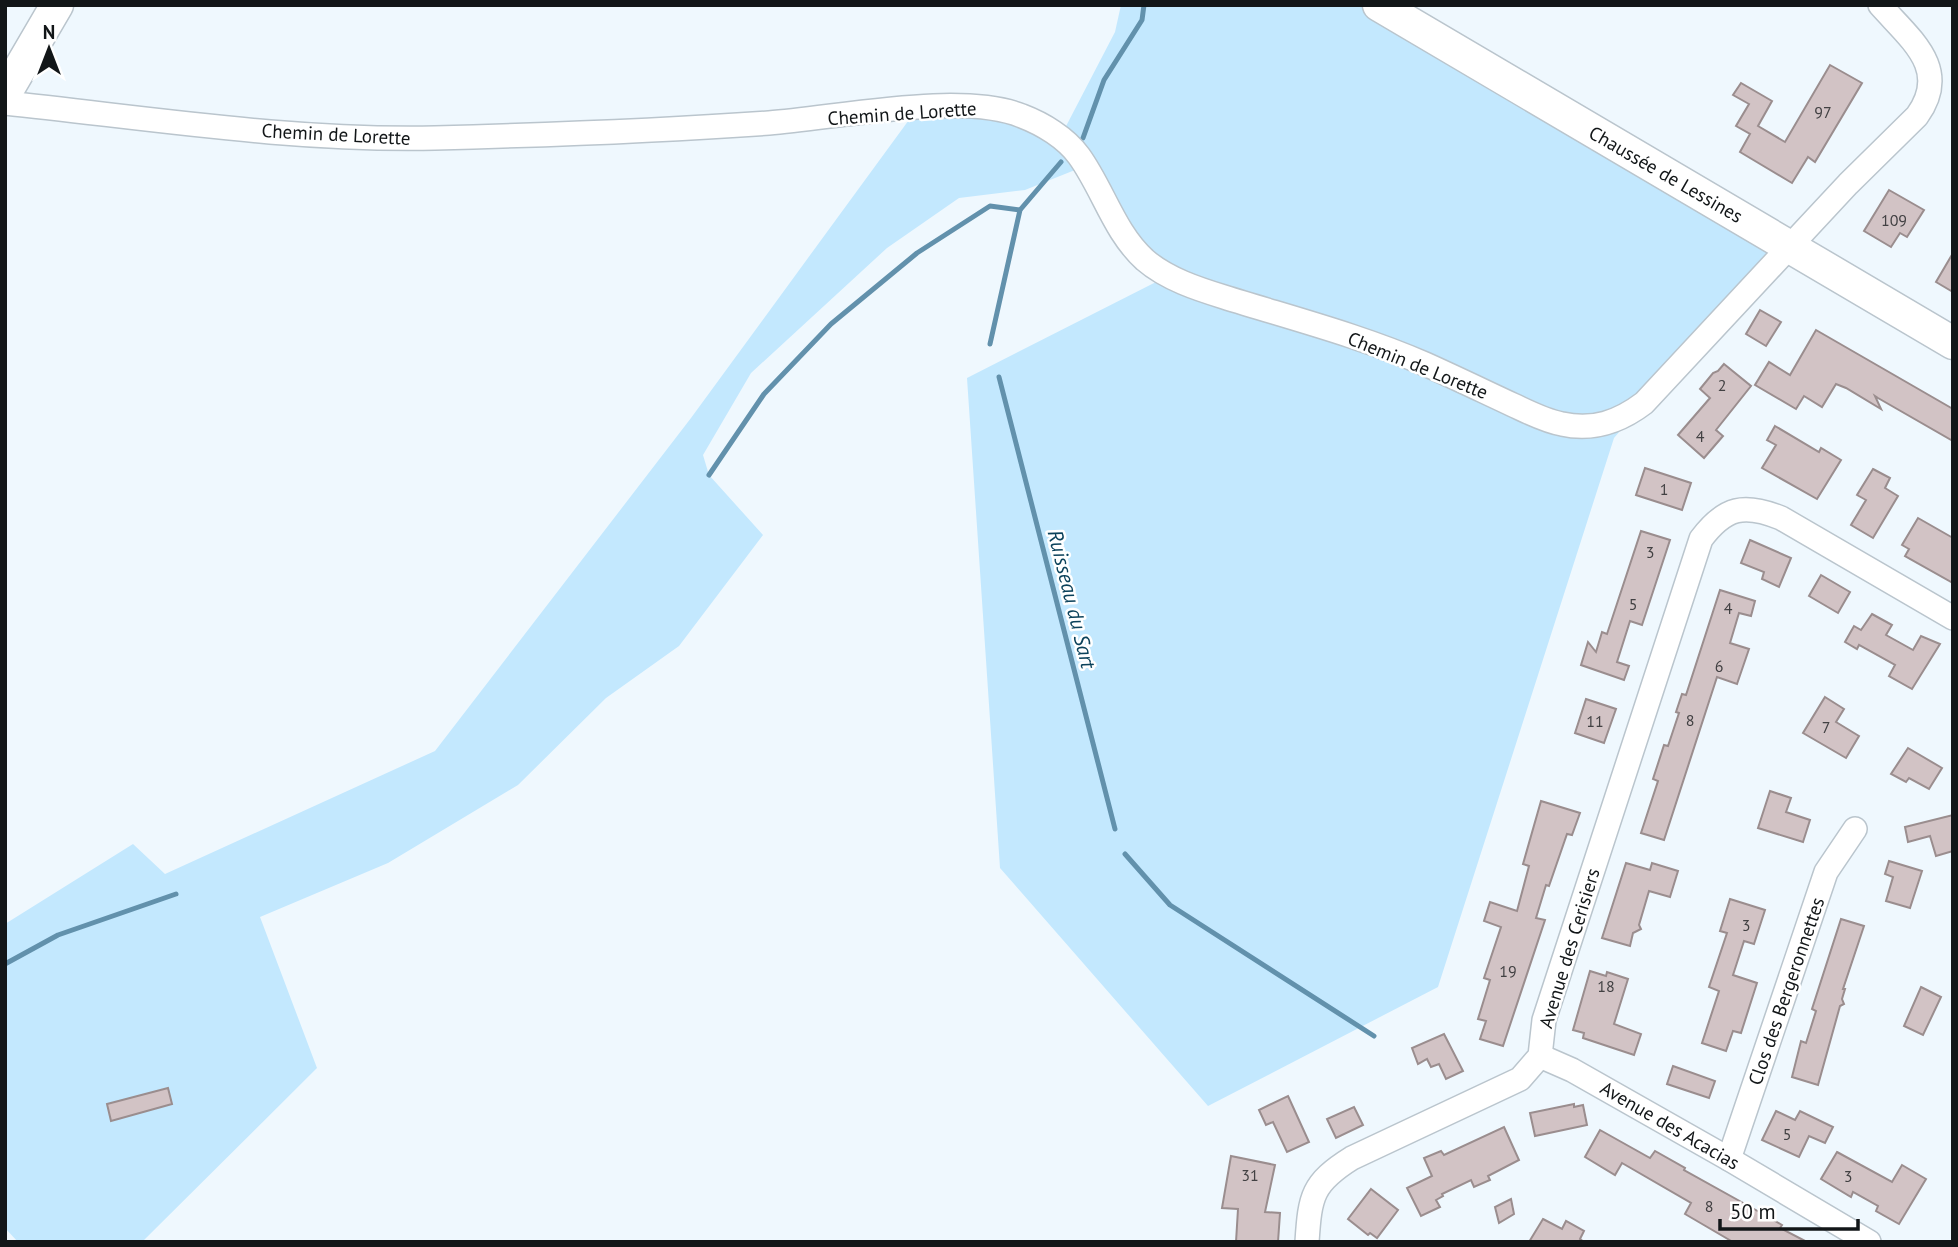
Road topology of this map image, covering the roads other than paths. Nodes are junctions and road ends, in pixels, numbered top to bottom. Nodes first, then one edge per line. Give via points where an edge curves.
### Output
1 (57, 5) edge
2 (1379, 5) edge
3 (1881, 5) edge
4 (5, 94) edge
5 (5, 103) edge
6 (1789, 246) junction
7 (1953, 343) edge
8 (1953, 618) edge
9 (1855, 829) dead end
10 (1540, 1056) junction
11 (1729, 1158) junction
12 (1307, 1242) edge
13 (1869, 1242) edge

1 - 4 main road
2 - 6 main road, Chaussée de Lessines
3 - 6 street, Chemin de Lorette via 1919,50 1932,79 1930,93 1917,116
5 - 6 street, Chemin de Lorette via 359,138 651,130 932,107 991,108 1042,125 1072,148 1135,249 1147,262 1183,282 1371,343 1558,424 1581,427 1615,421 1644,403
6 - 7 main road, Chaussée de Lessines
8 - 10 street, Avenue des Cerisiers via 1760,509 1742,509 1712,524 1701,539 1544,1020
9 - 11 street, Clos des Bergeronnettes via 1826,872
10 - 11 street, Avenue des Acacias
10 - 12 street, Avenue des Cerisiers via 1520,1079 1333,1170 1312,1197
11 - 13 street, Avenue des Acacias

